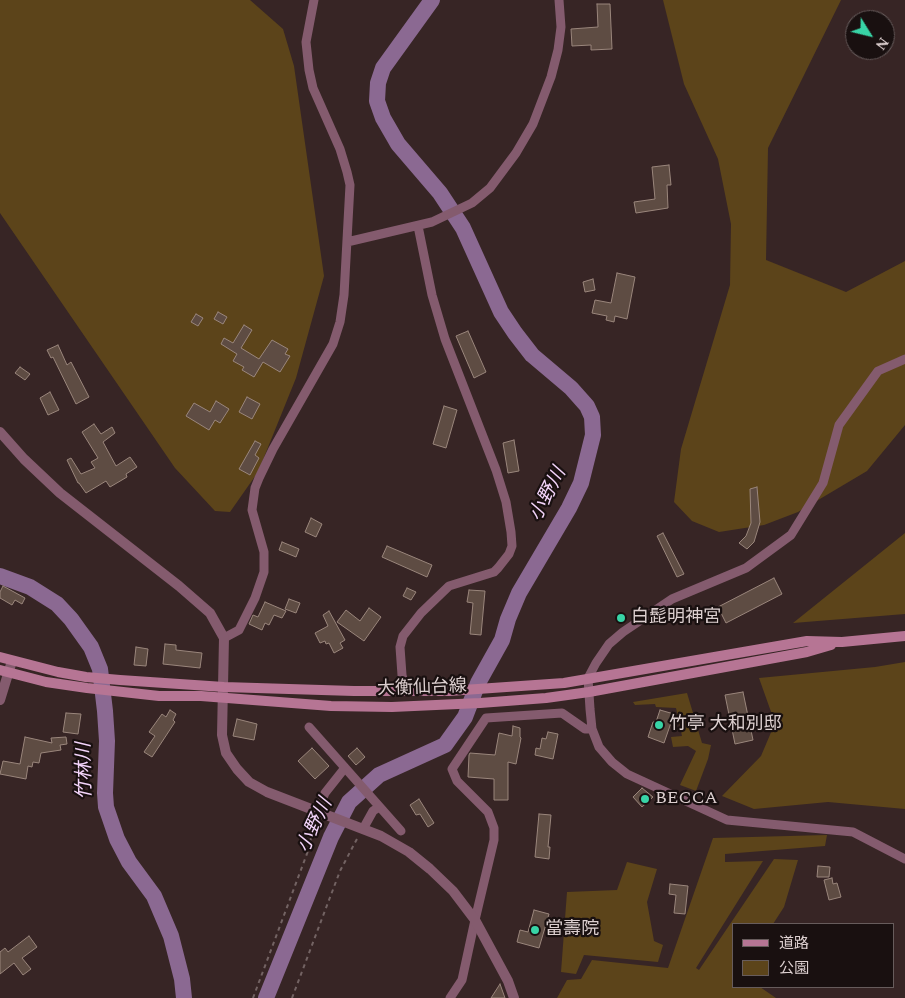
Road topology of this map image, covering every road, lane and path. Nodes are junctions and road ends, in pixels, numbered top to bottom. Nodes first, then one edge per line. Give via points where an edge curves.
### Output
1 (314, 0) edge
2 (559, 0) edge
3 (418, 226) junction
4 (347, 242) junction
5 (905, 359) edge
6 (0, 432) edge
7 (905, 636) edge
8 (224, 638) junction
9 (842, 642) junction
10 (0, 657) edge
11 (12, 661) junction
12 (4, 671) edge
13 (588, 678) junction
14 (224, 687) junction
15 (406, 691) junction
16 (589, 692) junction
17 (224, 698) junction
18 (0, 700) edge
19 (309, 727) dead end
20 (592, 729) junction
21 (347, 771) junction
22 (379, 807) junction
23 (321, 813) junction
24 (359, 827) junction
25 (400, 831) dead end
26 (905, 859) edge
27 (475, 920) junction
28 (253, 998) edge
29 (292, 998) edge
30 (450, 998) edge
31 (514, 998) edge

1 - 4 street via 306,42 307,60 313,88 348,172
2 - 3 street via 561,27 551,77 533,124 516,153 480,198
3 - 4 street
3 - 15 street via 445,340 506,502 512,546 494,572 448,586 403,636 400,658
4 - 8 street via 338,331 255,488 252,510 264,552 263,577 239,630
5 - 13 street via 878,372 839,425 823,483 791,534 746,568 672,599 623,632 609,644
6 - 8 street via 60,493 210,613
7 - 9 main road, 大衡仙台線
8 - 14 street
9 - 13 main road, 大衡仙台線 via 807,641
9 - 16 main road, 大衡仙台線 via 807,652
10 - 11 main road, 大衡仙台線
11 - 12 street
11 - 14 main road, 大衡仙台線 via 86,677
12 - 17 main road, 大衡仙台線 via 87,688 160,696
12 - 18 street
13 - 15 main road, 大衡仙台線 via 485,689
13 - 16 street
14 - 15 main road, 大衡仙台線
14 - 17 street
16 - 17 main road, 大衡仙台線 via 480,704 392,708
16 - 20 street
17 - 23 street via 222,735 226,753 237,769 248,782
19 - 21 street
20 - 26 street via 599,747 627,774 726,820 853,832
20 - 27 street via 585,729 562,713 486,718 452,769 457,781 488,812 494,828 491,855
21 - 22 street
21 - 23 street via 325,792
22 - 24 street
22 - 25 street
23 - 24 street
23 - 28 path
24 - 27 street via 409,852 453,891
24 - 29 path
27 - 30 street via 462,980
27 - 31 street

